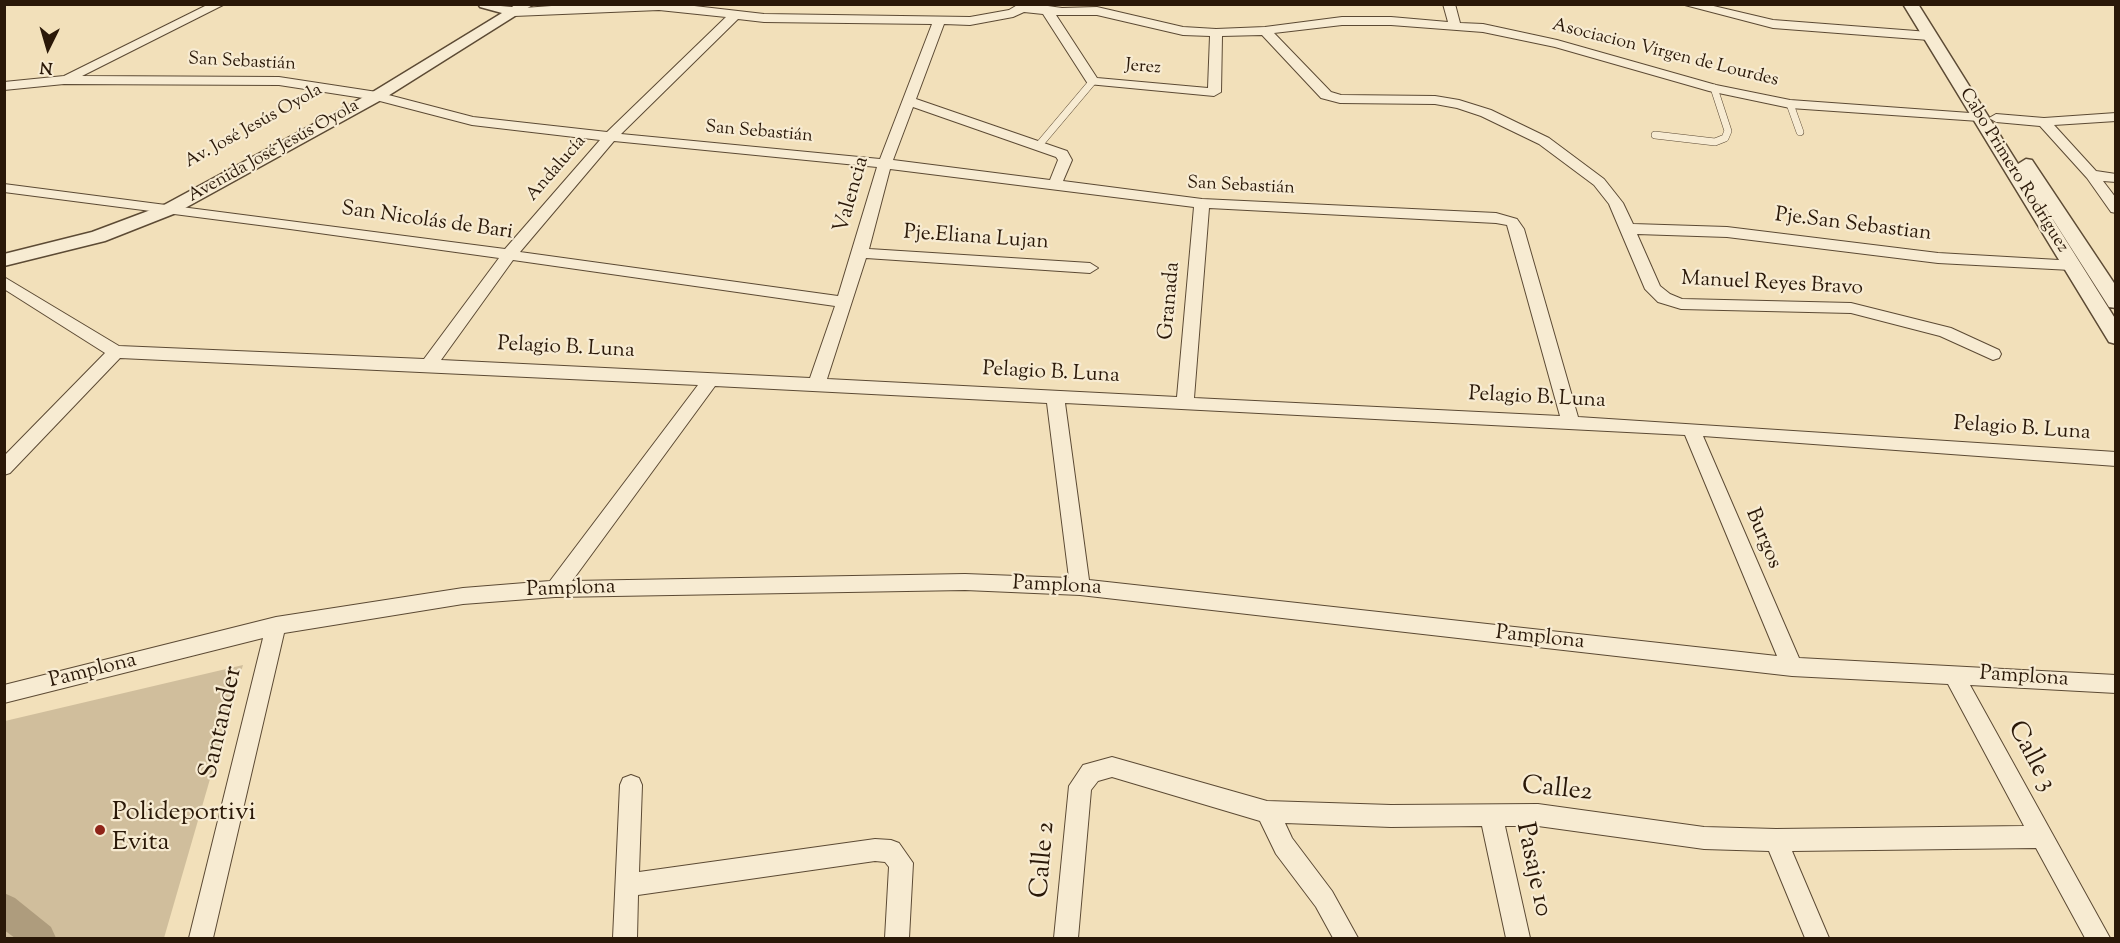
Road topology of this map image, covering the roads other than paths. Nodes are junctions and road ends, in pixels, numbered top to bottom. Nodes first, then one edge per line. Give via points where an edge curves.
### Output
1 (219, 4) edge
2 (844, 4) edge
3 (1449, 4) edge
4 (1688, 4) edge
5 (1910, 4) edge
6 (1925, 4) edge
7 (1026, 6) edge
8 (506, 7) edge
9 (1090, 7) edge
10 (1048, 12) junction
11 (734, 16) junction
12 (839, 21) junction
13 (939, 21) junction
14 (1455, 26) junction
15 (1265, 31) junction
16 (1216, 33) junction
17 (1929, 36) junction
18 (64, 80) junction
19 (1093, 81) junction
20 (4, 86) edge
21 (1714, 88) junction
22 (358, 92) junction
23 (377, 96) junction
24 (909, 101) junction
25 (1790, 104) junction
26 (2115, 117) edge
27 (1988, 118) junction
28 (2044, 122) junction
29 (1800, 132) dead end
30 (1655, 135) dead end
31 (609, 138) junction
32 (1039, 145) junction
33 (885, 164) junction
34 (2092, 175) junction
35 (2115, 178) edge
36 (1054, 186) junction
37 (4, 188) edge
38 (1202, 203) junction
39 (148, 206) junction
40 (170, 209) junction
41 (2115, 209) edge
42 (1629, 229) junction
43 (4, 249) edge
44 (860, 253) junction
45 (509, 255) junction
46 (4, 260) edge
47 (2071, 265) junction
48 (1090, 268) dead end
49 (4, 282) edge
50 (844, 302) junction
51 (2115, 302) edge
52 (2115, 337) edge
53 (116, 352) junction
54 (1993, 354) dead end
55 (428, 364) junction
56 (711, 379) junction
57 (817, 384) junction
58 (1055, 396) junction
59 (1185, 403) junction
60 (1571, 423) junction
61 (1691, 429) junction
62 (2115, 459) edge
63 (4, 468) edge
64 (1080, 587) junction
65 (555, 589) junction
66 (276, 626) junction
67 (1792, 667) junction
68 (1953, 674) junction
69 (2115, 684) edge
70 (4, 694) edge
71 (631, 785) dead end
72 (1080, 786) joint
73 (1267, 812) junction
74 (1491, 814) junction
75 (2041, 837) junction
76 (1776, 840) junction
77 (627, 885) junction
78 (201, 939) edge
79 (625, 939) edge
80 (897, 939) edge
81 (1066, 939) edge
82 (1346, 939) edge
83 (1518, 939) edge
84 (1818, 939) edge
85 (2098, 939) edge

1 - 18 street
2 - 12 street
3 - 14 street
4 - 17 street via 1773,24
5 - 17 street, Cabo Primero Rodríguez
6 - 27 street, Cabo Primero Rodríguez
7 - 10 street, Asociacion Virgen de Lourdes
7 - 13 street via 996,17
8 - 11 street via 659,6
8 - 22 street, Av. José Jesús Oyola
8 - 23 street, Avenida José Jesús Oyola
9 - 10 street, Asociacion Virgen de Lourdes
9 - 16 street, Asociacion Virgen de Lourdes via 1183,31
10 - 19 street, Jerez
11 - 12 street
11 - 31 street, Andalucía
12 - 13 street
13 - 24 street, Valencia
14 - 15 street, Asociacion Virgen de Lourdes via 1342,21
14 - 21 street, Asociacion Virgen de Lourdes via 1545,41
15 - 16 street, Asociacion Virgen de Lourdes
15 - 42 street, Manuel Reyes Bravo via 1326,95 1340,99 1435,100 1459,105 1486,113 1544,141 1599,182 1616,203
16 - 19 street, Jerez via 1214,92
17 - 27 street, Cabo Primero Rodríguez
18 - 20 street, San Sebastián
18 - 22 street, San Sebastián via 222,78
19 - 32 lane
21 - 25 street, Asociacion Virgen de Lourdes
21 - 30 lane via 1728,130 1725,138 1714,142
22 - 23 street, San Sebastián
22 - 39 street, Av. José Jesús Oyola
23 - 31 street, San Sebastián via 472,121
23 - 40 street, Avenida José Jesús Oyola
24 - 32 street
24 - 33 street, Valencia
25 - 27 street, Asociacion Virgen de Lourdes
25 - 29 lane
26 - 28 street, Asociacion Virgen de Lourdes
27 - 28 street, Asociacion Virgen de Lourdes
27 - 47 street, Cabo Primero Rodríguez
27 - 51 street, Cabo Primero Rodríguez
28 - 34 street
31 - 33 street, San Sebastián
31 - 45 street, Andalucía
32 - 36 street via 1062,154 1065,160
33 - 36 street, San Sebastián
33 - 44 street, Valencia
34 - 35 street
34 - 41 street
36 - 38 street, San Sebastián
37 - 39 street, San Nicolás de Bari
38 - 59 street, Granada
38 - 60 street, San Sebastián via 1496,218 1512,222
39 - 40 street, San Nicolás de Bari
39 - 43 street, Av. José Jesús Oyola via 66,237
40 - 45 street, San Nicolás de Bari
40 - 46 street, Avenida José Jesús Oyola via 98,237
42 - 47 street, Pje.San Sebastian via 1727,232 1938,258
42 - 54 street, Manuel Reyes Bravo via 1653,289 1681,304 1851,308 1945,332
44 - 48 street, Pje.Eliana Lujan
44 - 50 street, Valencia
45 - 50 street, San Nicolás de Bari
45 - 55 street, Andalucía
47 - 52 street, Cabo Primero Rodríguez
49 - 53 street, Pelagio B. Luna
50 - 57 street, Valencia
53 - 55 street, Pelagio B. Luna
53 - 63 street
55 - 56 street, Pelagio B. Luna
56 - 57 street, Pelagio B. Luna
56 - 65 street
57 - 58 street, Pelagio B. Luna
58 - 59 street, Pelagio B. Luna
58 - 64 street
59 - 60 street, Pelagio B. Luna
60 - 61 street, Pelagio B. Luna
61 - 62 street, Pelagio B. Luna
61 - 67 street, Burgos
64 - 65 street, Pamplona via 965,582
64 - 67 street, Pamplona
65 - 66 street, Pamplona via 463,596
66 - 70 street, Pamplona
66 - 78 street, Santander
67 - 68 street, Pamplona
68 - 69 street, Pamplona
68 - 75 street, Calle 3
71 - 77 street
72 - 73 street, Calle2 via 1091,772 1112,767
72 - 81 street, Calle 2
73 - 74 street, Calle2
73 - 82 street via 1284,846 1324,899
74 - 76 street, Calle2 via 1538,815 1704,838
74 - 83 street, Pasaje 10
75 - 76 street, Calle2
75 - 85 street, Calle 3
76 - 84 street
77 - 79 street
77 - 80 street via 875,850 891,851 901,863

